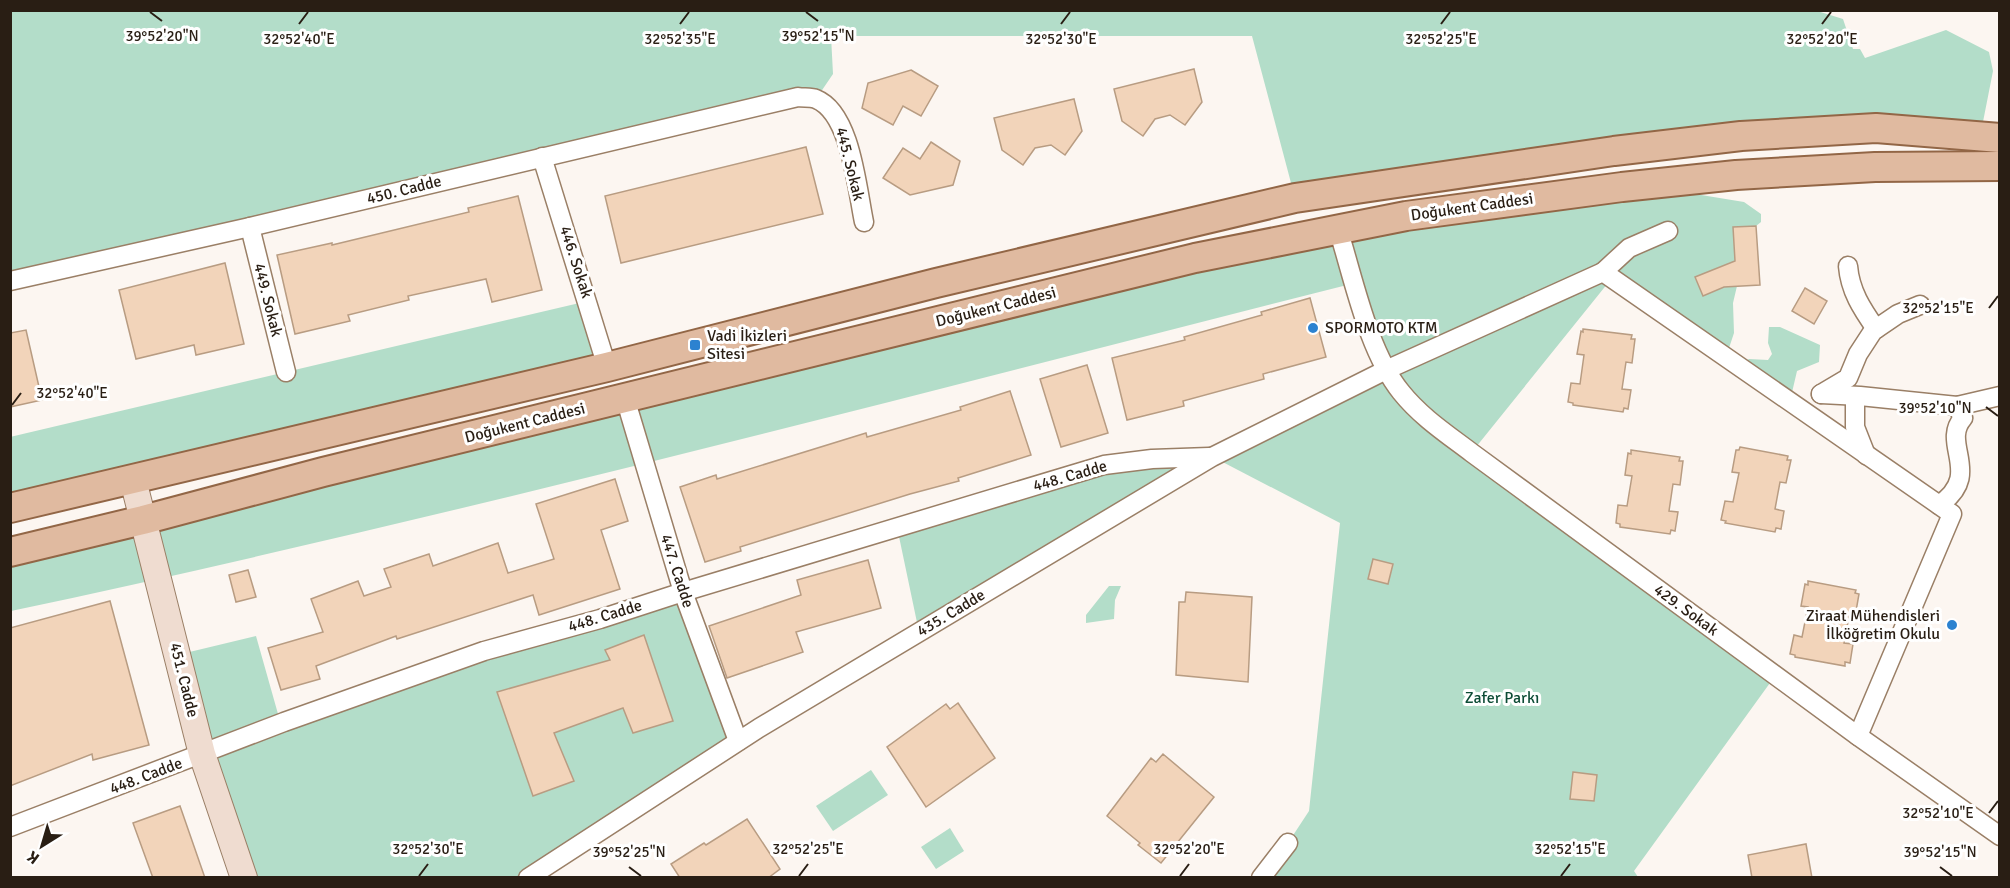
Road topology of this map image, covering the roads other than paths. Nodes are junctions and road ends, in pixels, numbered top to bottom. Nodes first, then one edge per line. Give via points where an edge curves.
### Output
1 (798, 97) joint
2 (2000, 138) edge
3 (542, 157) junction
4 (2000, 166) edge
5 (864, 222) dead end
6 (250, 227) junction
7 (1338, 229) junction
8 (1668, 231) dead end
9 (1848, 266) dead end
10 (1603, 272) junction
11 (10, 281) edge
12 (1920, 304) dead end
13 (1876, 329) junction
14 (607, 367) junction
15 (1386, 370) junction
16 (286, 372) dead end
17 (1821, 394) junction
18 (1855, 396) junction
19 (2000, 396) edge
20 (625, 398) junction
21 (1790, 402) junction
22 (1957, 405) junction
23 (1866, 454) junction
24 (1212, 456) junction
25 (133, 480) junction
26 (1939, 505) junction
27 (10, 508) edge
28 (143, 520) junction
29 (10, 552) edge
30 (683, 592) junction
31 (1858, 736) junction
32 (738, 741) junction
33 (202, 754) junction
34 (10, 827) edge
35 (2000, 836) edge
36 (1288, 843) dead end
37 (244, 878) edge
38 (528, 878) edge
39 (1261, 878) edge

1 - 3 street, 450. Cadde
1 - 5 street, 445. Sokak via 816,99 833,111 842,127
2 - 14 main road via 1876,128 1741,136 1295,198 936,283
3 - 6 street, 450. Cadde
3 - 14 street, 446. Sokak
4 - 7 main road, Doğukent Caddesi via 1875,167 1725,176 1610,188
6 - 11 street, 450. Cadde
6 - 16 street, 449. Sokak
7 - 15 street, 429. Sokak via 1369,330
7 - 20 main road, Doğukent Caddesi via 1195,258
8 - 10 street, 435. Cadde via 1629,248
9 - 13 street via 1850,282
10 - 15 street, 435. Cadde
10 - 21 street
12 - 13 street
13 - 17 street via 1858,354 1848,378
14 - 25 main road
15 - 24 street, 435. Cadde
15 - 31 street, 429. Sokak via 1400,392 1438,427
17 - 18 street
17 - 21 street
18 - 22 street
18 - 23 street via 1855,427
19 - 22 street
20 - 28 main road, Doğukent Caddesi
20 - 30 street, 447. Cadde
21 - 23 street
22 - 26 street via 1963,418 1956,432 1961,470 1958,487
23 - 26 street
24 - 30 street, 448. Cadde via 1104,465
24 - 32 street, 435. Cadde
25 - 27 main road
25 - 28 street, 451. Cadde
26 - 31 street via 1952,514
28 - 29 main road, Doğukent Caddesi
28 - 33 street, 451. Cadde
30 - 32 street, 447. Cadde
30 - 33 street, 448. Cadde via 484,651
31 - 35 street, 429. Sokak
32 - 38 street, 435. Cadde
33 - 34 street, 448. Cadde
33 - 37 street, 451. Cadde
36 - 39 street

